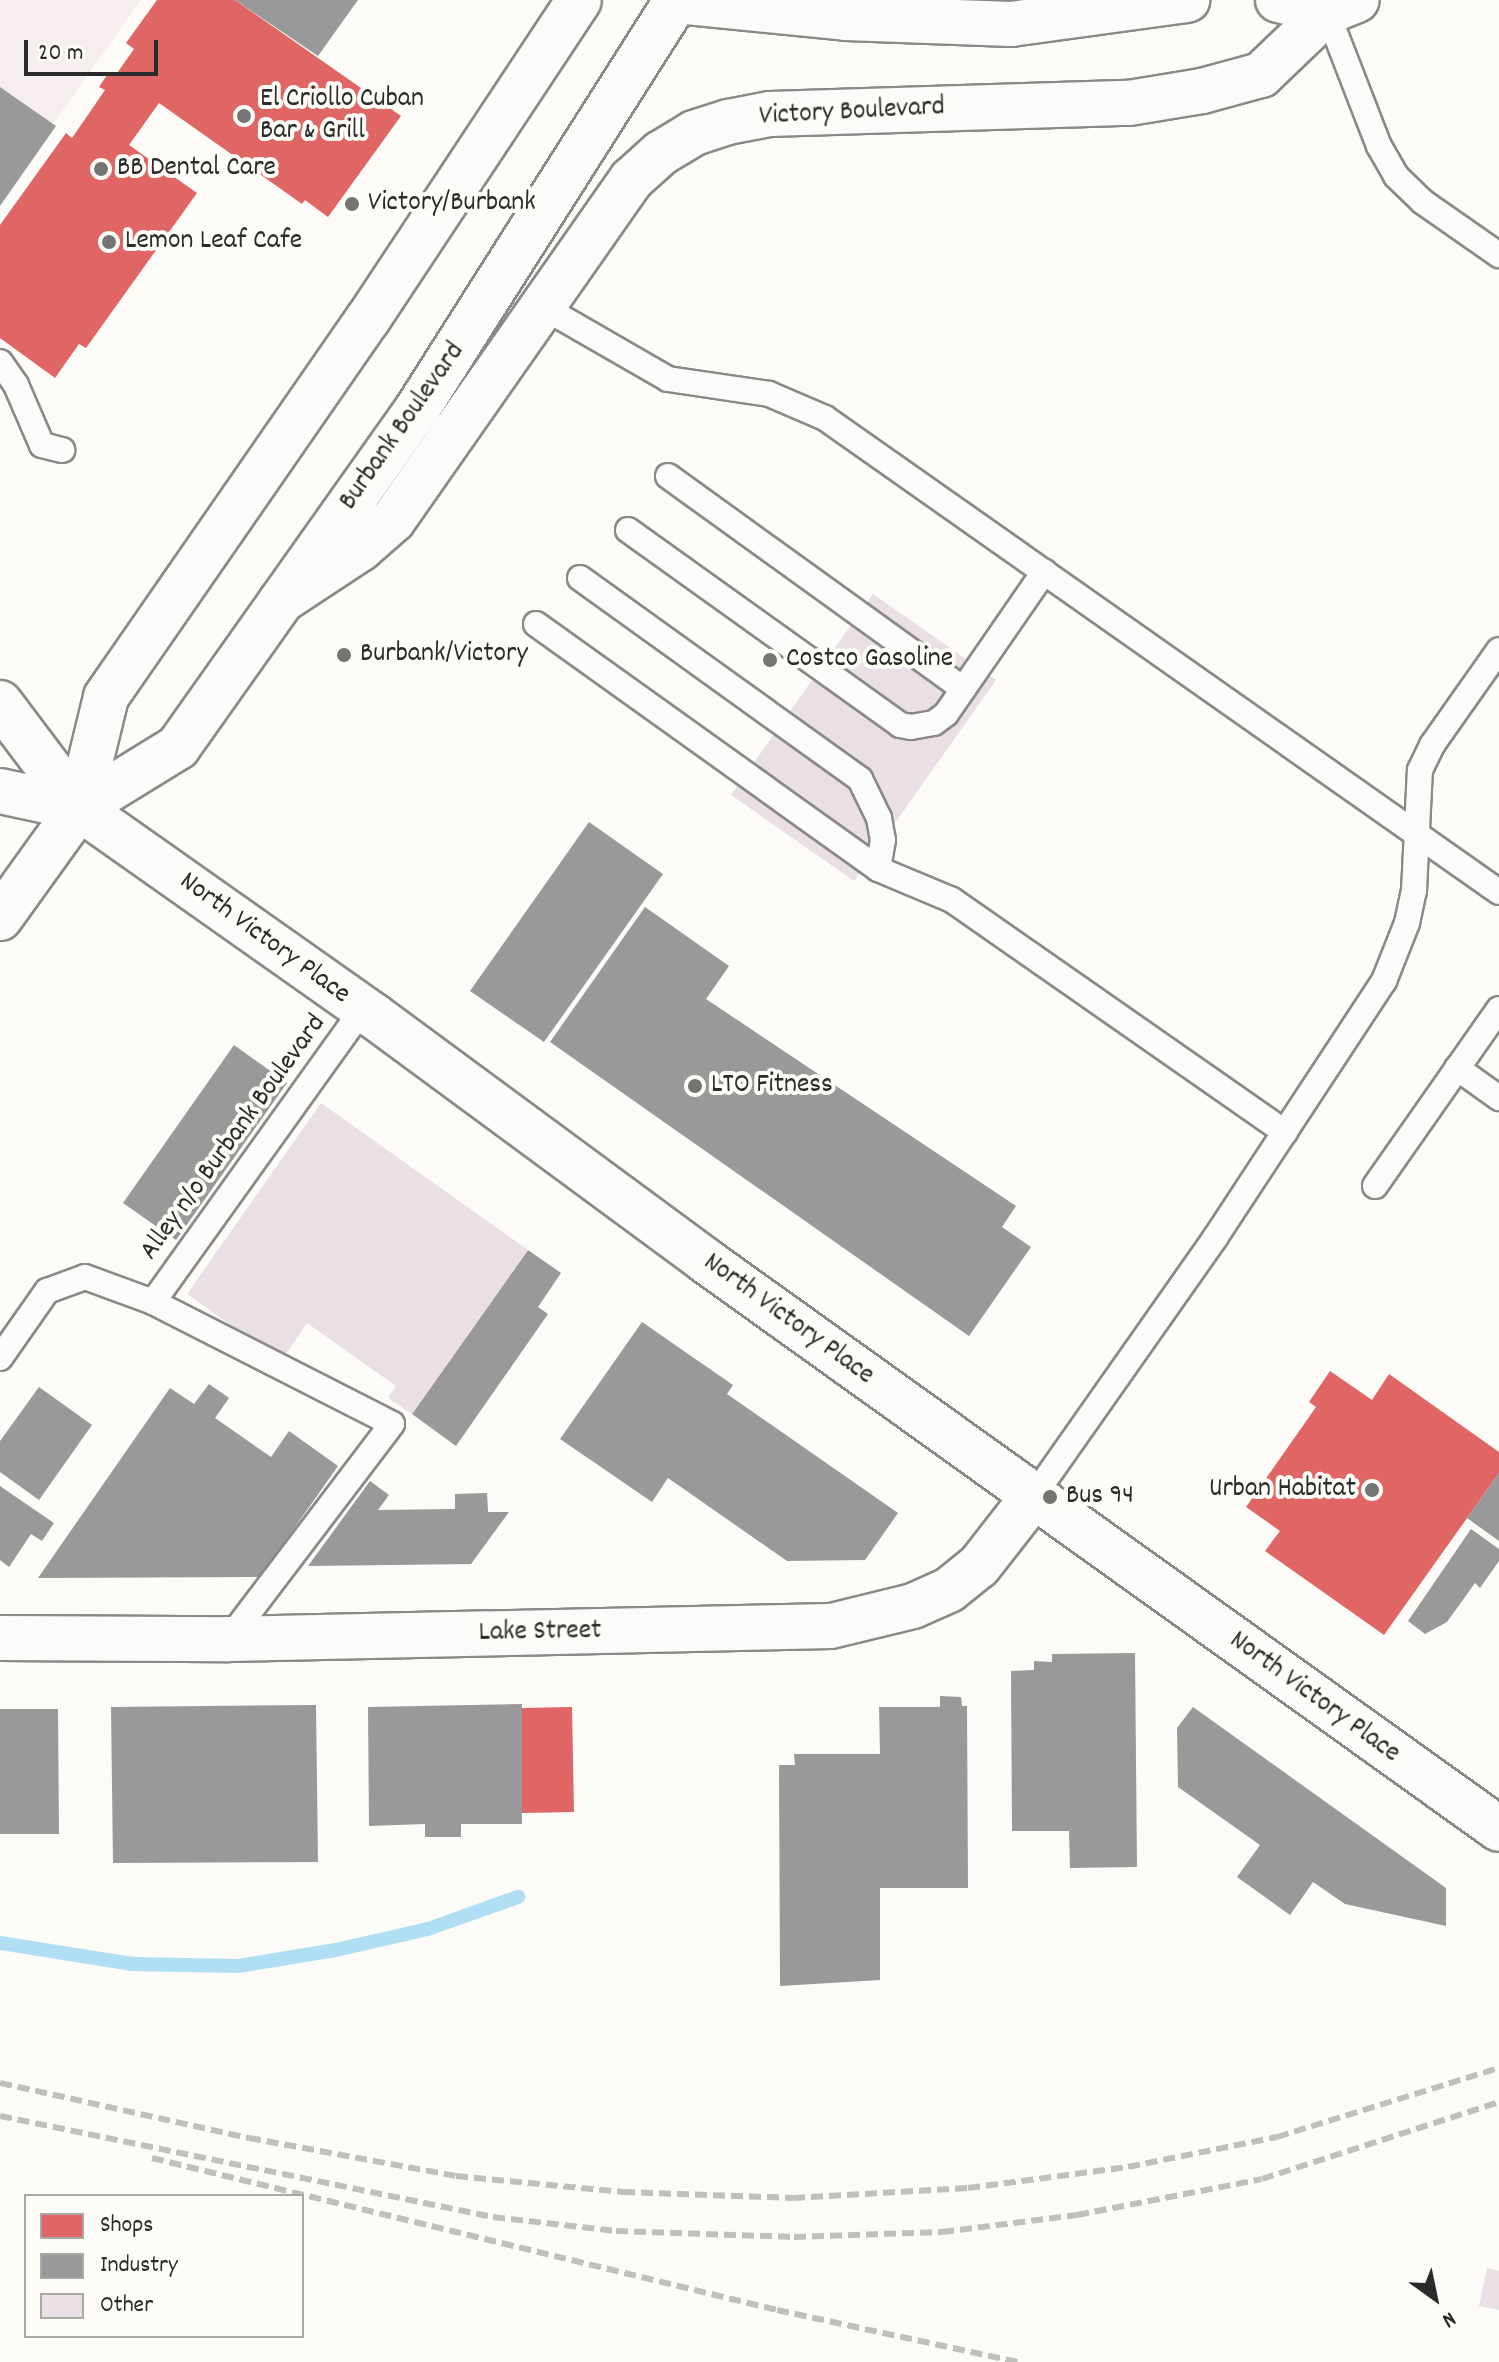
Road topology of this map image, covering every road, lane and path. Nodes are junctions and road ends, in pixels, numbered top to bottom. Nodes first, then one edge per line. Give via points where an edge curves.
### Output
1 (579, 0) edge
2 (670, 0) edge
3 (677, 0) edge
4 (1187, 0) edge
5 (1278, 0) edge
6 (1342, 6) edge
7 (885, 11) edge
8 (1499, 255) edge
9 (543, 307) junction
10 (0, 362) edge
11 (62, 450) dead end
12 (668, 476) dead end
13 (628, 530) dead end
14 (1044, 572) junction
15 (580, 578) dead end
16 (281, 601) junction
17 (536, 624) dead end
18 (1499, 650) edge
19 (963, 689) junction
20 (0, 703) edge
21 (0, 791) edge
22 (79, 808) junction
23 (1416, 835) junction
24 (878, 869) junction
25 (1499, 892) edge
26 (0, 918) edge
27 (363, 1009) junction
28 (1499, 1009) edge
29 (1457, 1068) junction
30 (1499, 1098) edge
31 (1285, 1132) junction
32 (1375, 1186) dead end
33 (153, 1302) junction
34 (0, 1358) edge
35 (1033, 1497) junction
36 (0, 1638) edge
37 (229, 1639) junction
38 (1499, 1829) edge

1 - 22 main road, Burbank Boulevard via 368,319 106,697
2 - 3 main road
3 - 7 main road
3 - 16 main road, Burbank Boulevard via 416,411
4 - 7 main road via 1011,24
5 - 6 main road
6 - 8 lane via 1379,146 1396,176 1423,202
6 - 9 main road, Victory Boulevard via 1261,75 1202,91 1129,103 770,114 694,133 632,179
9 - 14 lane via 668,379 769,394 825,418
9 - 16 main road, Victory Boulevard via 393,520 360,549
10 - 11 lane via 42,445
12 - 19 lane
13 - 19 lane via 900,725 934,723
14 - 19 lane
14 - 23 lane
15 - 24 lane via 860,779 879,818 883,840
16 - 22 main road, Burbank Boulevard via 178,747
17 - 24 lane
18 - 23 lane via 1420,770
20 - 22 main road
21 - 22 main road
22 - 26 main road, Burbank Boulevard
22 - 27 main road, North Victory Place
23 - 25 lane
23 - 31 lane via 1414,891 1397,952 1367,1010
24 - 31 lane via 952,900
27 - 33 lane, Alley n/o Burbank Boulevard
27 - 35 main road, North Victory Place
28 - 29 lane
29 - 30 lane
29 - 32 lane
31 - 35 lane
33 - 34 lane, Alley n/o Burbank Boulevard via 85,1277 63,1283 47,1291
33 - 37 lane, Alley n/o Burbank Boulevard via 392,1424
35 - 37 main road, Lake Street via 979,1566 949,1590 913,1606 831,1626
35 - 38 main road, North Victory Place
36 - 37 main road, Lake Street

